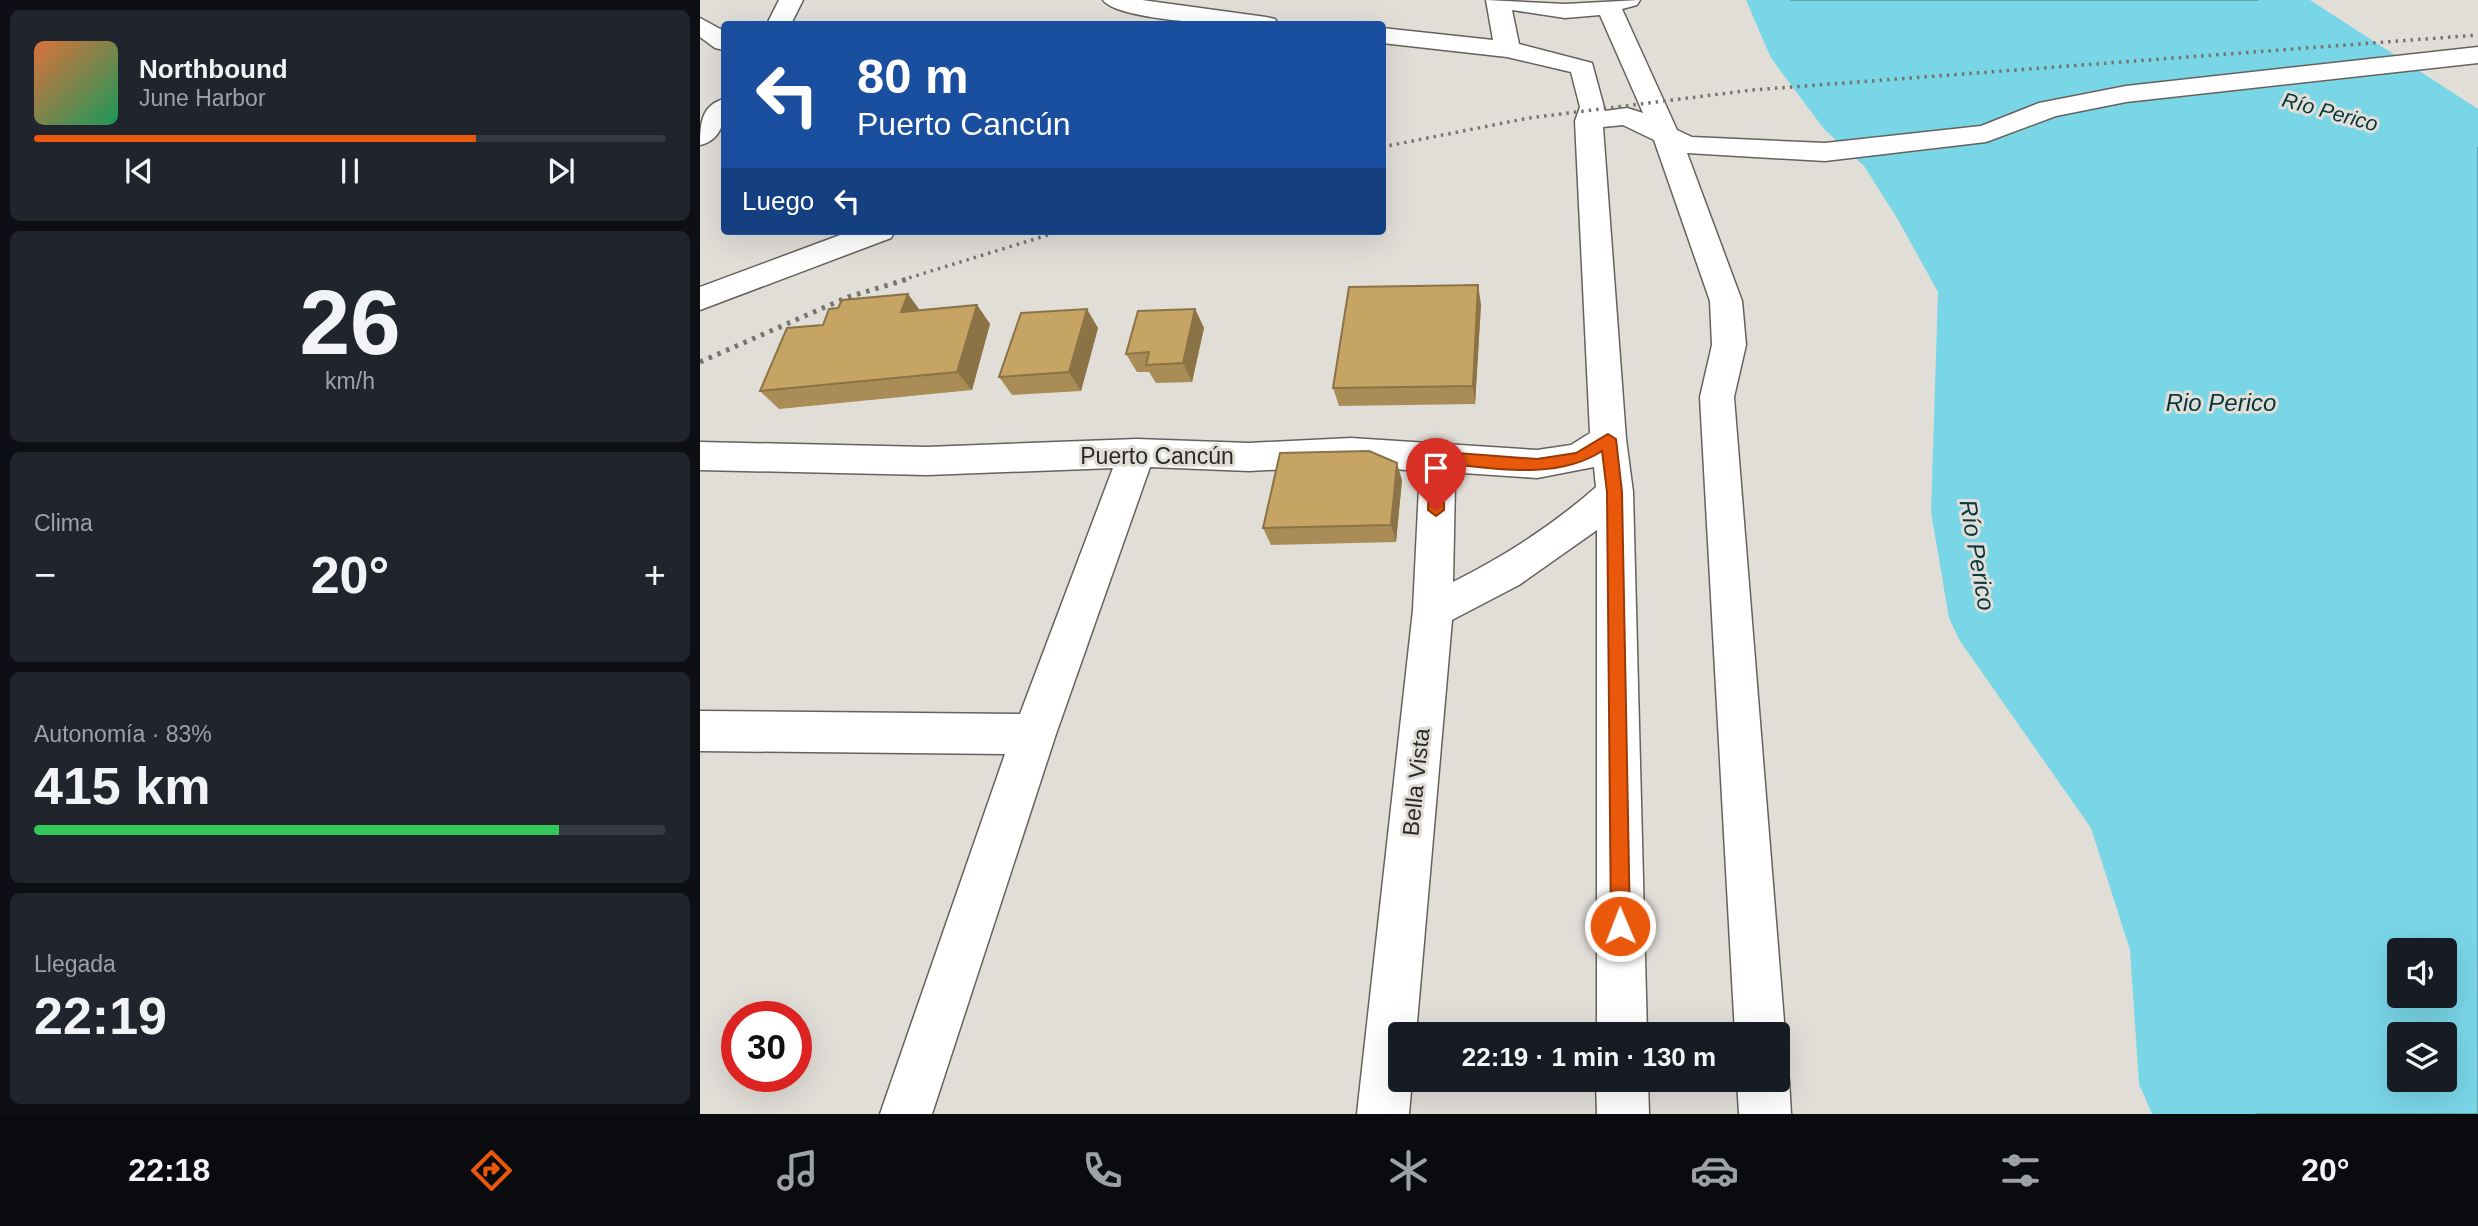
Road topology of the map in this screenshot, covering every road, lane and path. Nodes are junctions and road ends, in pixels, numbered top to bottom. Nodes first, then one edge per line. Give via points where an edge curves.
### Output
1 (791, 0) edge
2 (1115, 0) edge
3 (1500, 0) edge
4 (1614, 2) edge
5 (780, 21) edge
6 (1244, 21) edge
7 (700, 25) edge
8 (1386, 35) edge
9 (721, 41) edge
10 (1507, 49) junction
11 (2478, 55) edge
12 (721, 111) edge
13 (1589, 121) junction
14 (1666, 135) junction
15 (700, 136) edge
16 (869, 235) edge
17 (700, 299) edge
18 (1608, 439) junction
19 (1137, 453) junction
20 (1417, 455) junction
21 (700, 456) edge
22 (1615, 492) junction
23 (1433, 610) junction
24 (700, 731) edge
25 (1034, 734) junction
26 (1622, 1022) edge
27 (1759, 1022) edge
28 (1622, 1092) edge
29 (1764, 1092) edge
30 (906, 1114) edge
31 (1383, 1114) edge
32 (1623, 1114) edge
33 (1765, 1114) edge

1 - 5 street
2 - 6 street
3 - 4 street via 1557,13 1598,10
3 - 10 street
4 - 14 street
7 - 9 street
8 - 10 street
10 - 13 street via 1583,68 1592,107
11 - 14 street via 2126,94 2049,109 1986,134 1825,152 1687,145
12 - 15 street
13 - 14 street via 1627,116
13 - 18 street
14 - 27 street via 1726,301 1729,345 1717,397
16 - 17 street
18 - 20 street, Puerto Cancún via 1580,458 1537,464
18 - 22 street
19 - 20 street, Puerto Cancún
19 - 21 street, Puerto Cancún via 927,461
19 - 25 street
20 - 23 street, Bella Vista via 1437,485
22 - 23 street via 1583,522 1487,587
22 - 26 street
23 - 31 street, Bella Vista
24 - 25 street
25 - 30 street
28 - 32 street
29 - 33 street

